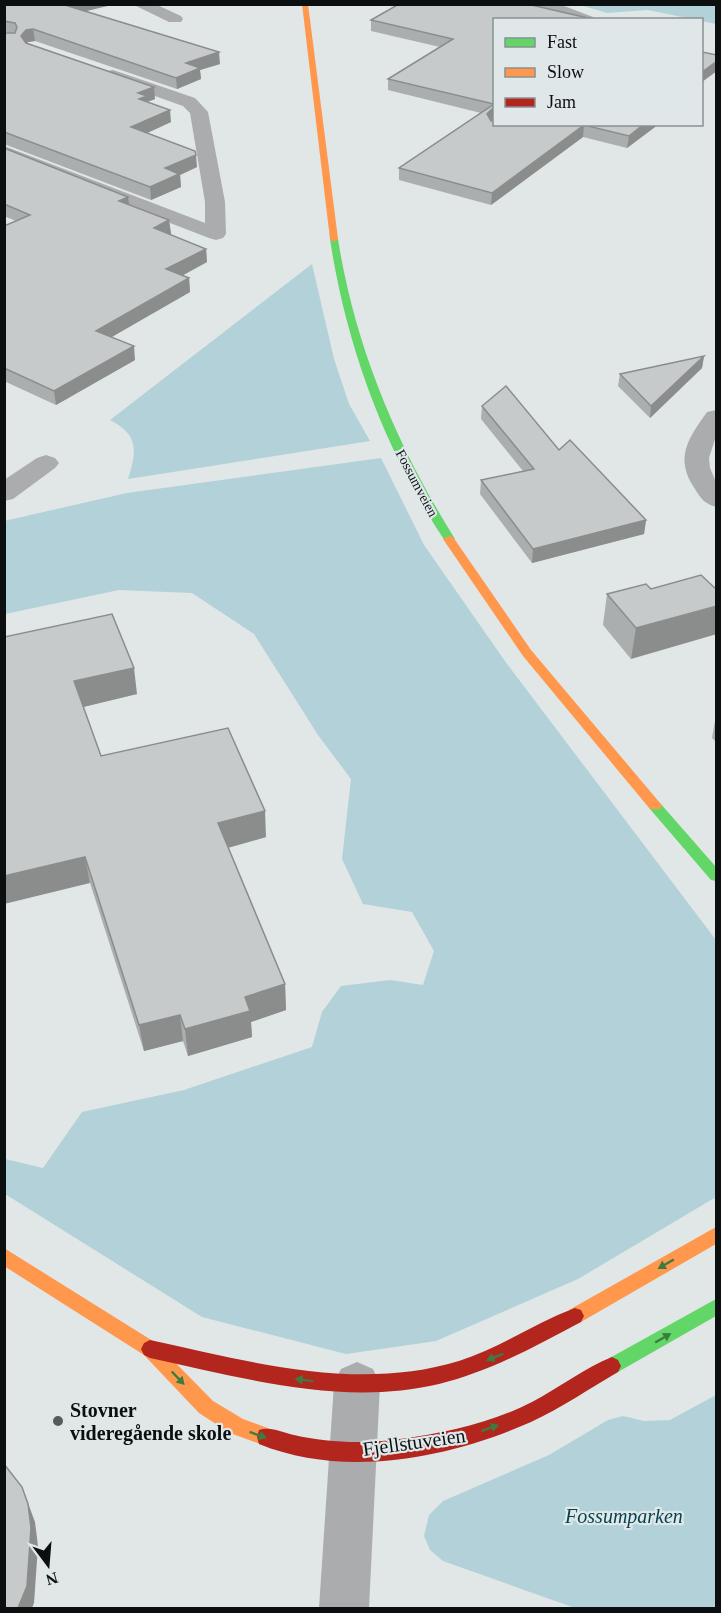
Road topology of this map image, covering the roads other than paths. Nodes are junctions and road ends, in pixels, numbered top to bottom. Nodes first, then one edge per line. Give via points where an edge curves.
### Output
1 (140, 4) edge
2 (305, 4) edge
3 (542, 4) edge
4 (581, 18) edge
5 (176, 19) dead end
6 (100, 71) edge
7 (4, 152) edge
8 (717, 417) edge
9 (46, 463) dead end
10 (4, 493) edge
11 (717, 499) edge
12 (717, 876) edge
13 (717, 1235) edge
14 (4, 1256) edge
15 (717, 1307) edge
16 (150, 1349) junction
17 (357, 1384) junction
18 (354, 1451) junction
19 (344, 1608) edge

1 - 5 street
2 - 12 street, Fossumveien via 339,279 353,338 387,426 450,540 527,653
3 - 4 street
6 - 7 street via 189,102 199,112 215,202 216,234
8 - 11 street via 695,455 700,477
9 - 10 street
13 -> 17 street, Fjellstuveien via 497,1357 424,1379
14 - 16 street, Fjellstuveien
18 -> 15 street, Fjellstuveien via 439,1443 525,1415
17 -> 16 street, Fjellstuveien via 289,1378
16 -> 18 street, Fjellstuveien via 206,1407 237,1426 286,1444
17 - 18 street
18 - 19 street

